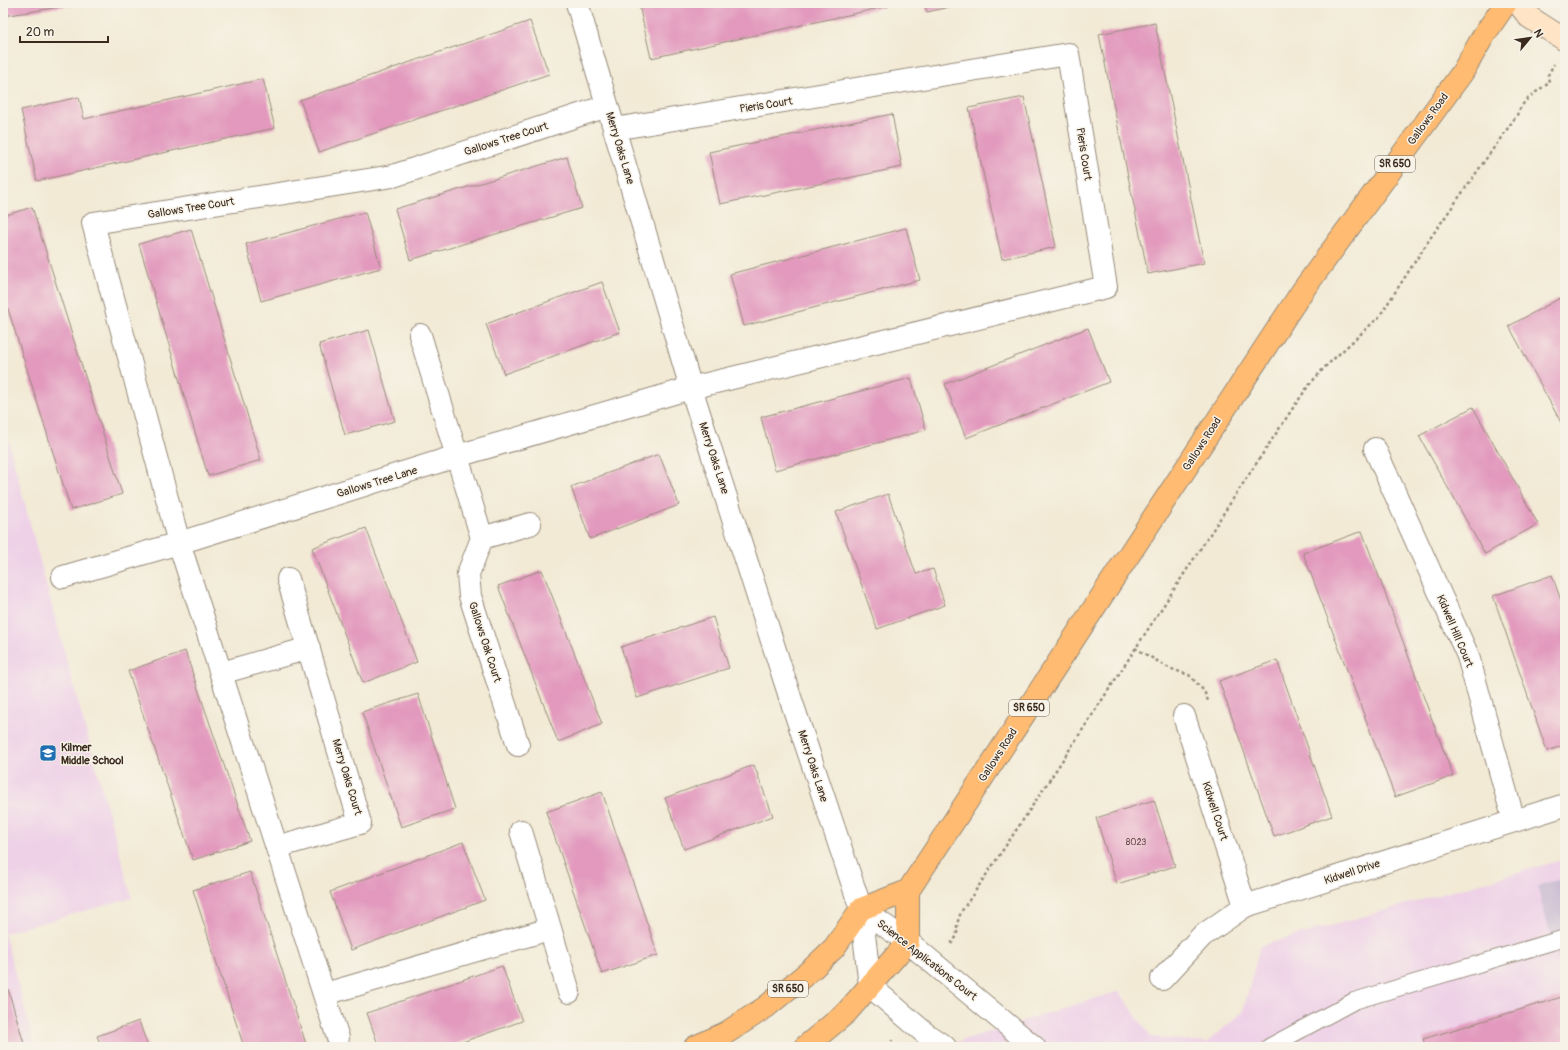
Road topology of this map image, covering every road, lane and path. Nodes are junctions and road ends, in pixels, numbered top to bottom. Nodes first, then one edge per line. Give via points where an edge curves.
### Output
1 (577, 3) edge
2 (1506, 3) edge
3 (1518, 3) edge
4 (1565, 40) edge
5 (1555, 63) dead end
6 (607, 106) junction
7 (614, 130) junction
8 (420, 335) dead end
9 (691, 388) junction
10 (1375, 449) dead end
11 (458, 456) junction
12 (530, 524) dead end
13 (482, 538) junction
14 (179, 543) junction
15 (63, 577) dead end
16 (288, 580) dead end
17 (308, 648) junction
18 (1135, 648) junction
19 (221, 673) junction
20 (1184, 716) joint
21 (518, 745) dead end
22 (1565, 805) edge
23 (1514, 821) junction
24 (521, 832) dead end
25 (277, 847) junction
26 (908, 891) junction
27 (1245, 906) junction
28 (861, 909) junction
29 (550, 929) junction
30 (1565, 938) edge
31 (908, 942) junction
32 (935, 965) junction
33 (1162, 979) dead end
34 (870, 986) junction
35 (569, 992) dead end
36 (324, 994) junction
37 (905, 1015) junction
38 (338, 1038) dead end
39 (695, 1047) edge
40 (805, 1047) edge
41 (891, 1047) edge
42 (945, 1047) edge
43 (1034, 1047) edge
44 (1269, 1047) edge

1 - 6 street, Merry Oaks Lane
2 - 26 main road, Gallows Road / SR 650 via 1462,73 1302,290
3 - 4 street via 1529,17
5 - 18 path via 1548,75 1549,83 1520,106 1518,114 1431,237 1379,317 1309,385
6 - 7 street, Merry Oaks Lane
6 - 14 street, Gallows Tree Court via 393,176 93,223
7 - 9 street, Merry Oaks Lane
7 - 9 street, Pieris Court via 1068,54 1106,288
8 - 11 street
9 - 11 street, Gallows Tree Lane
9 - 28 street, Merry Oaks Lane
10 - 23 street, Kidwell Hill Court via 1468,656
11 - 13 street
11 - 14 street, Gallows Tree Lane
12 - 13 street
13 - 21 street, Gallows Oak Court via 468,574 470,596
14 - 15 street, Gallows Tree Lane
14 - 19 street
16 - 17 street, Merry Oaks Court
17 - 19 street
17 - 25 street, Merry Oaks Court via 360,823
18 - 20 path via 1169,668 1189,675 1204,690 1209,705
18 - 32 path via 1033,807 961,912 957,936
19 - 25 street
20 - 27 street, Kidwell Court
22 - 23 street, Kidwell Drive
23 - 27 street, Kidwell Drive
24 - 29 street
25 - 36 street
26 - 28 main road
26 - 31 main road
27 - 33 street, Kidwell Drive via 1202,936
28 - 31 street, Science Applications Court
28 - 34 street, Science Applications Court
28 - 39 main road, SR 650 via 834,948 812,969 766,1007 726,1033
29 - 35 street
29 - 36 street
30 - 44 lane via 1354,1001
31 - 32 street, Science Applications Court
31 - 34 main road
32 - 43 street, Science Applications Court
34 - 37 street
34 - 40 main road via 846,1013
36 - 38 street
37 - 41 path via 890,1042
37 - 42 street

